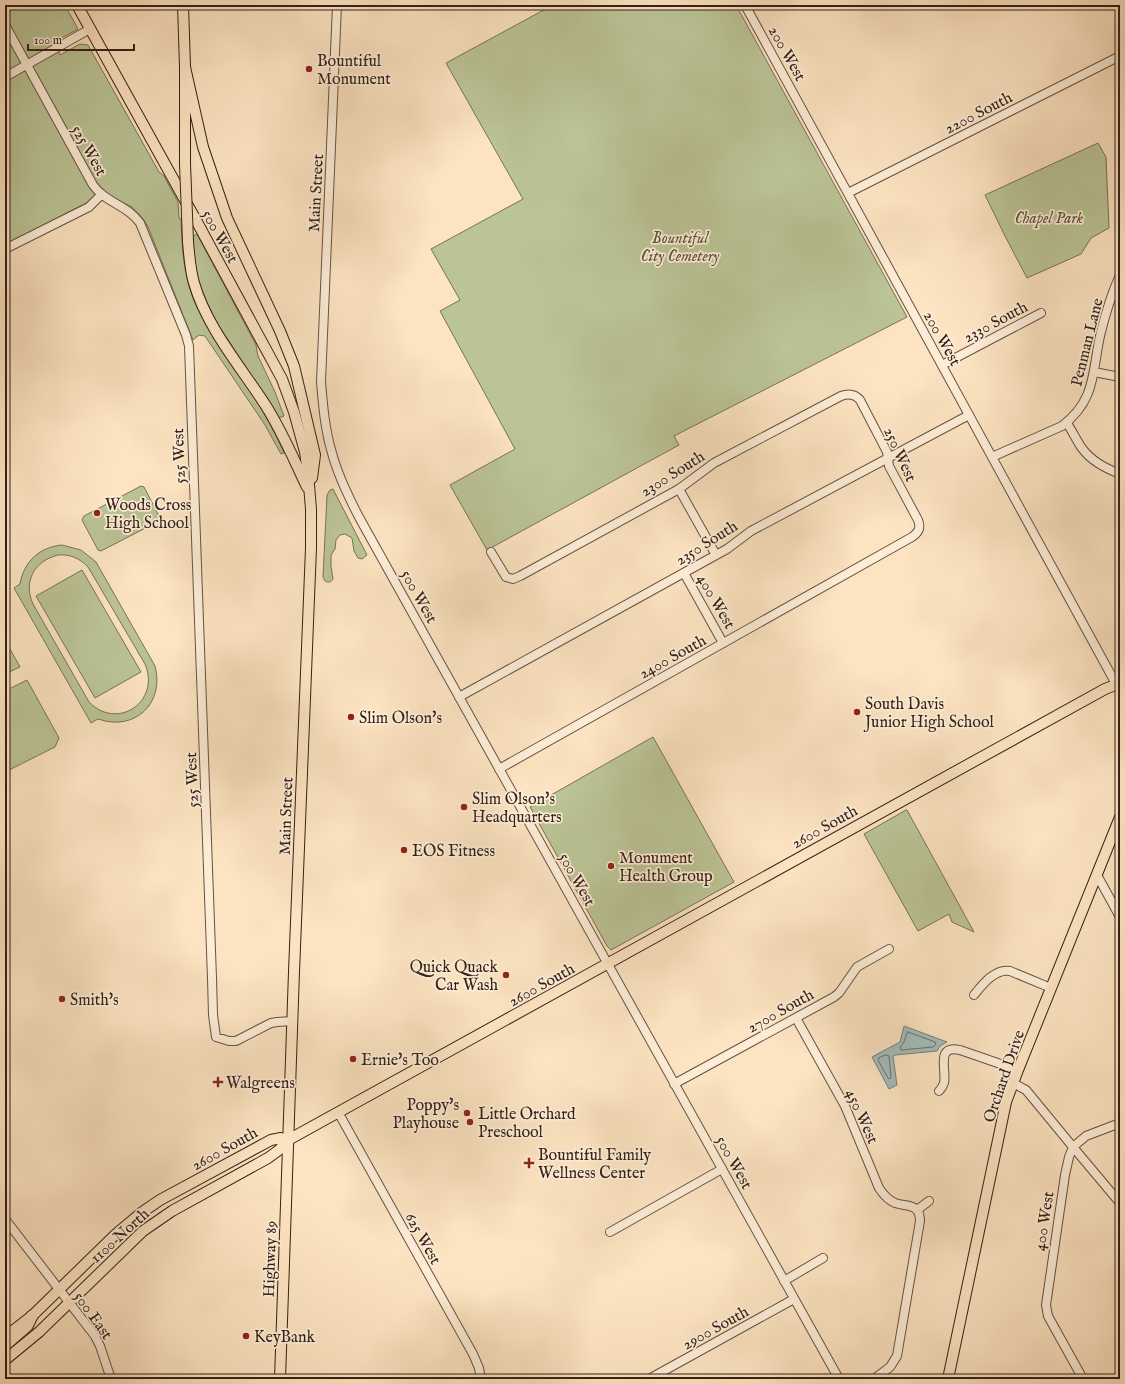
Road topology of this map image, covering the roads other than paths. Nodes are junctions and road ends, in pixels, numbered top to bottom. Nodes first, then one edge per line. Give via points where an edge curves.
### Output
1 (77, 5) edge
2 (183, 5) edge
3 (337, 5) edge
4 (745, 5) edge
5 (5, 25) edge
6 (90, 30) junction
7 (1120, 56) edge
8 (27, 65) junction
9 (185, 67) junction
10 (5, 77) edge
11 (848, 193) junction
12 (101, 195) junction
13 (5, 249) edge
14 (1120, 275) edge
15 (1041, 312) dead end
16 (942, 365) junction
17 (1094, 372) junction
18 (1120, 377) edge
19 (321, 382) joint
20 (851, 394) joint
21 (969, 415) junction
22 (1067, 423) junction
23 (992, 457) junction
24 (888, 458) junction
25 (1120, 474) edge
26 (679, 489) junction
27 (310, 492) junction
28 (919, 529) joint
29 (491, 552) dead end
30 (716, 555) junction
31 (684, 573) junction
32 (724, 643) junction
33 (1119, 686) edge
34 (459, 697) junction
35 (500, 770) junction
36 (1120, 817) edge
37 (1097, 875) junction
38 (1120, 917) edge
39 (889, 949) dead end
40 (608, 964) junction
41 (1051, 988) junction
42 (974, 995) dead end
43 (796, 1018) junction
44 (293, 1021) junction
45 (1018, 1070) junction
46 (1013, 1083) junction
47 (674, 1084) junction
48 (939, 1091) dead end
49 (338, 1112) junction
50 (1120, 1123) edge
51 (288, 1140) junction
52 (1072, 1147) junction
53 (722, 1169) junction
54 (929, 1201) dead end
55 (1120, 1204) edge
56 (917, 1210) junction
57 (5, 1219) edge
58 (610, 1232) dead end
59 (823, 1258) dead end
60 (784, 1281) junction
61 (59, 1290) junction
62 (794, 1298) junction
63 (69, 1302) junction
64 (32, 1316) junction
65 (5, 1337) edge
66 (5, 1345) edge
67 (5, 1360) edge
68 (111, 1379) edge
69 (280, 1379) edge
70 (481, 1379) edge
71 (649, 1379) edge
72 (839, 1379) edge
73 (874, 1379) edge
74 (948, 1379) edge
75 (1083, 1379) edge

1 - 6 main road, 500 West
2 - 9 main road
3 - 19 street, Main Street
4 - 11 street, 200 West
5 - 8 street, 525 West
6 - 8 street
6 - 27 main road, 500 West via 282,379 300,432
7 - 11 street, 2200 South
8 - 10 street
8 - 12 street, 525 West via 90,180
9 - 27 main road via 203,147 227,218 294,366 315,455
9 - 27 main road, bridge via 188,241 194,283 210,320 266,406
11 - 16 street, 200 West
12 - 13 street via 89,207
12 - 44 street, 525 West via 128,210 140,223 189,346 213,1015 216,1037 236,1041 271,1023
14 - 17 street, Penman Lane via 1105,317
15 - 16 street, 2330 South
16 - 21 street, 200 West
17 - 18 street
17 - 22 street, Penman Lane via 1087,398
19 - 34 street, 500 West via 329,442 344,487
20 - 24 street, 250 West via 860,400
20 - 26 street, 2300 South via 841,396 714,463
21 - 23 street, 200 West
21 - 24 street, 2350 South
22 - 23 street, Penman Lane
22 - 25 street via 1088,455 1104,468
23 - 33 street, 200 West
24 - 28 street, 250 West via 889,466 919,523
24 - 30 street, 2350 South via 746,534
26 - 29 street, 2300 South via 512,579 504,575
26 - 30 street
27 - 44 main road, Main Street
28 - 32 street, 2400 South via 912,537
30 - 31 street, 2350 South
31 - 32 street, 400 West
31 - 34 street, 2350 South
32 - 35 street, 2400 South
33 - 40 main road, 2600 South via 1099,692
34 - 35 street, 500 West
35 - 40 street, 500 West
36 - 37 main road, Orchard Drive
37 - 38 street
37 - 41 main road, Orchard Drive
39 - 43 street, 2700 South via 857,967 834,997
40 - 47 street, 500 West
40 - 49 main road, 2600 South
41 - 42 street via 1005,970 990,977
41 - 45 main road, Orchard Drive
43 - 47 street, 2700 South
43 - 56 street, 450 West via 845,1106 879,1188 894,1202
44 - 51 main road, Main Street
45 - 46 main road, Orchard Drive
45 - 48 street via 951,1049 943,1058 944,1083
46 - 52 street via 1026,1090
46 - 74 main road, Orchard Drive via 1003,1113
47 - 53 street, 500 West
49 - 51 main road, 2600 South
49 - 70 street, 625 West via 473,1354
50 - 52 street via 1086,1136
51 - 61 main road, 2600 South via 271,1140 150,1206 116,1234
51 - 63 main road, 1100 North via 266,1159 152,1224 134,1238
51 - 69 main road, Highway 89
52 - 55 street
52 - 75 street, 400 West via 1065,1175 1046,1305 1048,1316
53 - 58 street
53 - 60 street, 500 West
54 - 56 street
56 - 73 street via 920,1221 897,1356 890,1367
57 - 61 street, 500 East
59 - 60 street
60 - 62 street, 500 West
61 - 63 street, 500 East
61 - 64 main road, 2600 South
62 - 71 street, 2900 South
62 - 72 street, 500 West
63 - 67 main road, 1100 North via 28,1343
63 - 68 street, 500 East via 98,1342
64 - 65 main road, 2600 South
64 - 66 highway via 27,1326

